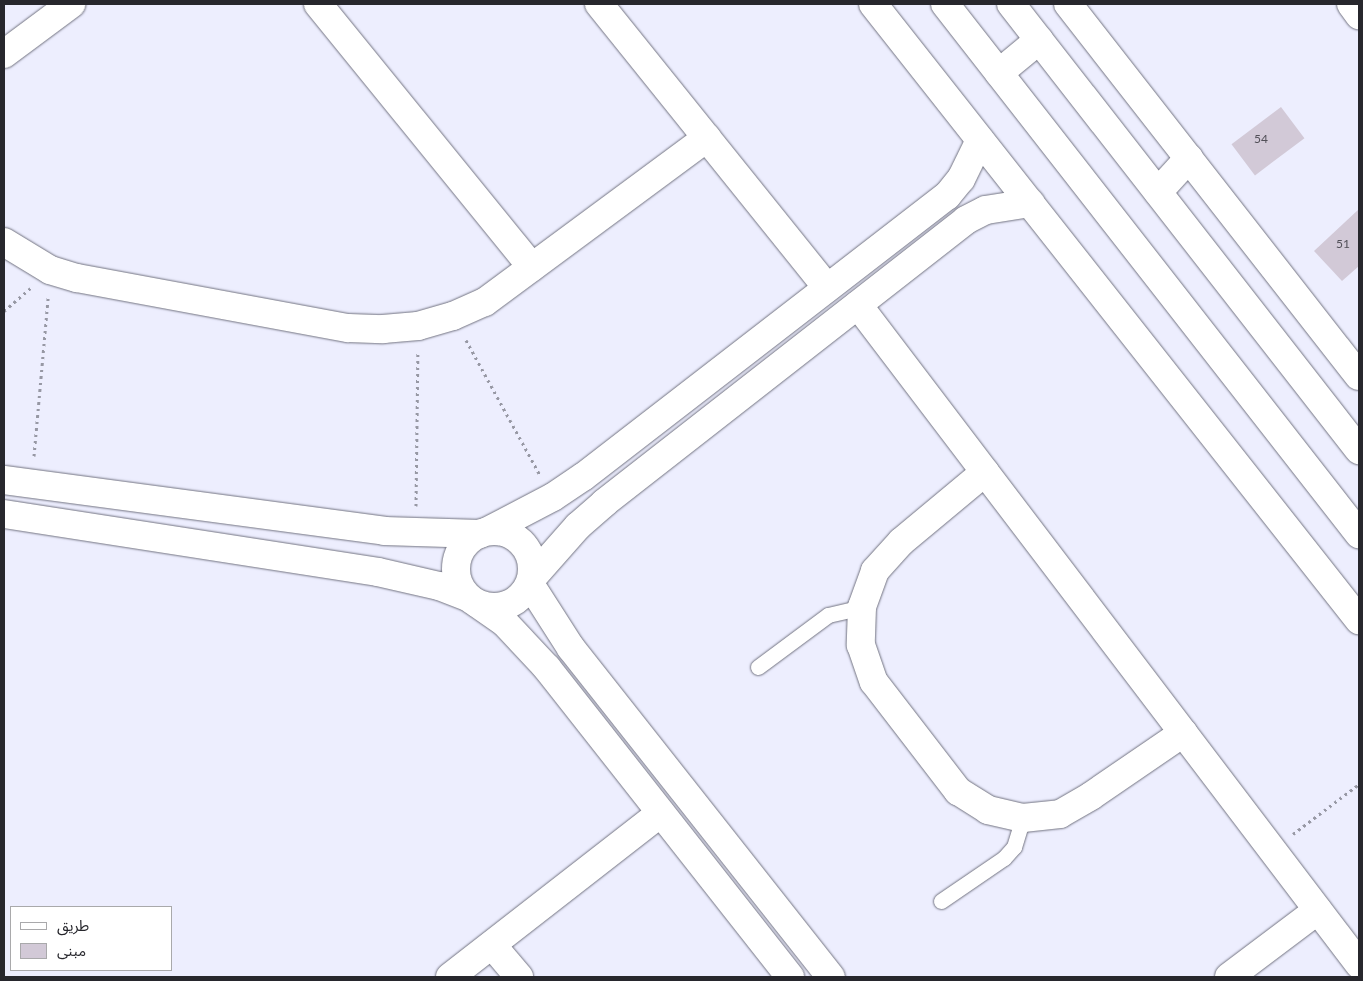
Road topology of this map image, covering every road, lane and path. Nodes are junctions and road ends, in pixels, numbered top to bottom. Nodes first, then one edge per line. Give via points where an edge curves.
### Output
1 (71, 4) edge
2 (318, 4) edge
3 (599, 4) edge
4 (873, 4) edge
5 (945, 4) edge
6 (1011, 4) edge
7 (1068, 4) edge
8 (1351, 4) edge
9 (1359, 14) edge
10 (1039, 40) junction
11 (4, 54) edge
12 (998, 73) junction
13 (707, 138) junction
14 (980, 140) junction
15 (1189, 158) junction
16 (1158, 192) junction
17 (1030, 203) junction
18 (4, 242) edge
19 (532, 267) junction
20 (50, 270) junction
21 (827, 288) junction
22 (858, 305) junction
23 (453, 316) junction
24 (418, 326) junction
25 (1359, 376) edge
26 (1359, 450) edge
27 (985, 472) junction
28 (4, 480) edge
29 (32, 485) junction
30 (553, 497) junction
31 (4, 514) edge
32 (484, 532) junction
33 (416, 534) junction
34 (1359, 534) edge
35 (531, 581) junction
36 (473, 600) junction
37 (862, 607) junction
38 (1359, 620) edge
39 (758, 667) dead end
40 (1183, 733) junction
41 (1359, 784) edge
42 (661, 813) junction
43 (1023, 818) junction
44 (1272, 849) junction
45 (941, 901) dead end
46 (1318, 910) junction
47 (492, 944) junction
48 (1359, 964) edge
49 (450, 977) edge
50 (518, 977) edge
51 (790, 977) edge
52 (831, 977) edge
53 (1229, 977) edge

1 - 11 street
2 - 19 street
3 - 13 street
4 - 14 street
5 - 12 street
6 - 10 street
7 - 15 street
8 - 9 street
10 - 12 street
10 - 16 street
12 - 34 street
13 - 19 street
13 - 21 street
14 - 17 street
14 - 21 street via 965,173 946,196
15 - 16 street
15 - 25 street
16 - 26 street
17 - 22 street via 986,210 966,220
17 - 38 street
18 - 20 street
19 - 23 street via 485,302
20 - 24 street via 348,328
20 - 29 path
21 - 30 street
22 - 27 street
22 - 35 street via 604,503 554,551
23 - 24 street
23 - 30 path
24 - 33 path
27 - 37 street via 901,542 875,571
27 - 40 street
28 - 29 street
29 - 33 street
30 - 32 street
31 - 36 street via 386,574 439,586
32 - 33 street
32 - 35 street via 503,532 517,538 527,549 532,563
32 - 36 street via 469,540 457,562 460,587
35 - 36 street via 523,594 508,604 490,607
35 - 52 street via 571,648
36 - 42 street via 527,644
37 - 39 lane via 828,615
37 - 43 street via 861,645 874,682 958,791 988,810
40 - 43 street via 1092,796 1060,814
40 - 44 street
41 - 44 path
42 - 47 street
42 - 51 street
43 - 45 lane via 1014,847 1004,858
44 - 46 street
46 - 48 street
46 - 53 street
47 - 49 street
47 - 50 street

